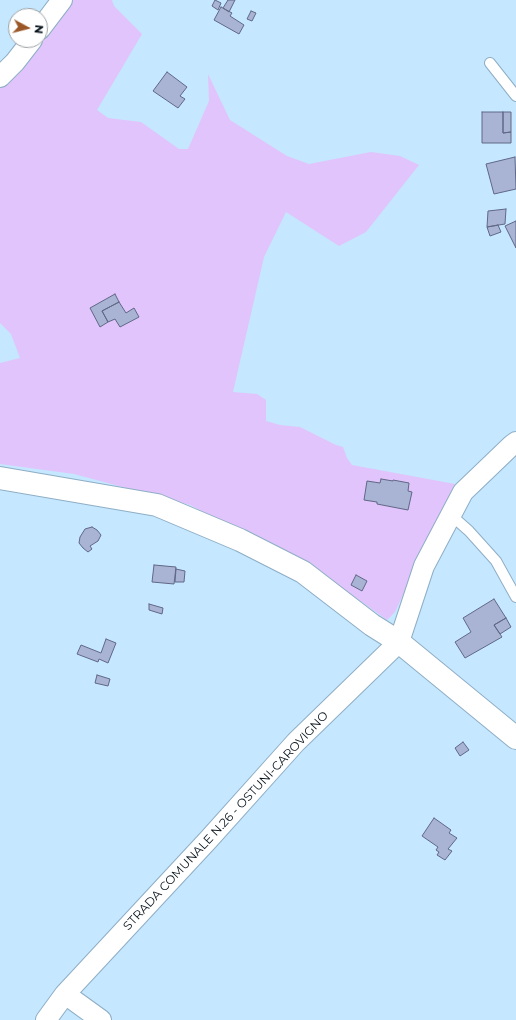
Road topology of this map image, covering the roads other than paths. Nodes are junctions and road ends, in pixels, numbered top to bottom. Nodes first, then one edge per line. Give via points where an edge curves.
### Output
1 (62, 0) edge
2 (48, 18) edge
3 (26, 48) edge
4 (490, 63) dead end
5 (0, 77) edge
6 (516, 96) edge
7 (516, 442) edge
8 (0, 478) edge
9 (451, 515) junction
10 (516, 597) edge
11 (399, 642) junction
12 (516, 738) edge
13 (65, 994) junction
14 (46, 1020) edge
15 (101, 1020) edge

1 - 2 street
3 - 5 street
4 - 6 lane
7 - 9 street, STRADA COMUNALE N.26 - OSTUNI-CAROVIGNO via 463,492
8 - 11 street via 157,505 240,540 303,572 372,625
9 - 10 lane via 496,561
9 - 11 street, STRADA COMUNALE N.26 - OSTUNI-CAROVIGNO via 424,566
11 - 12 street
11 - 13 street, STRADA COMUNALE N.26 - OSTUNI-CAROVIGNO via 296,742
13 - 14 street, STRADA COMUNALE N.26 - OSTUNI-CAROVIGNO
13 - 15 street

